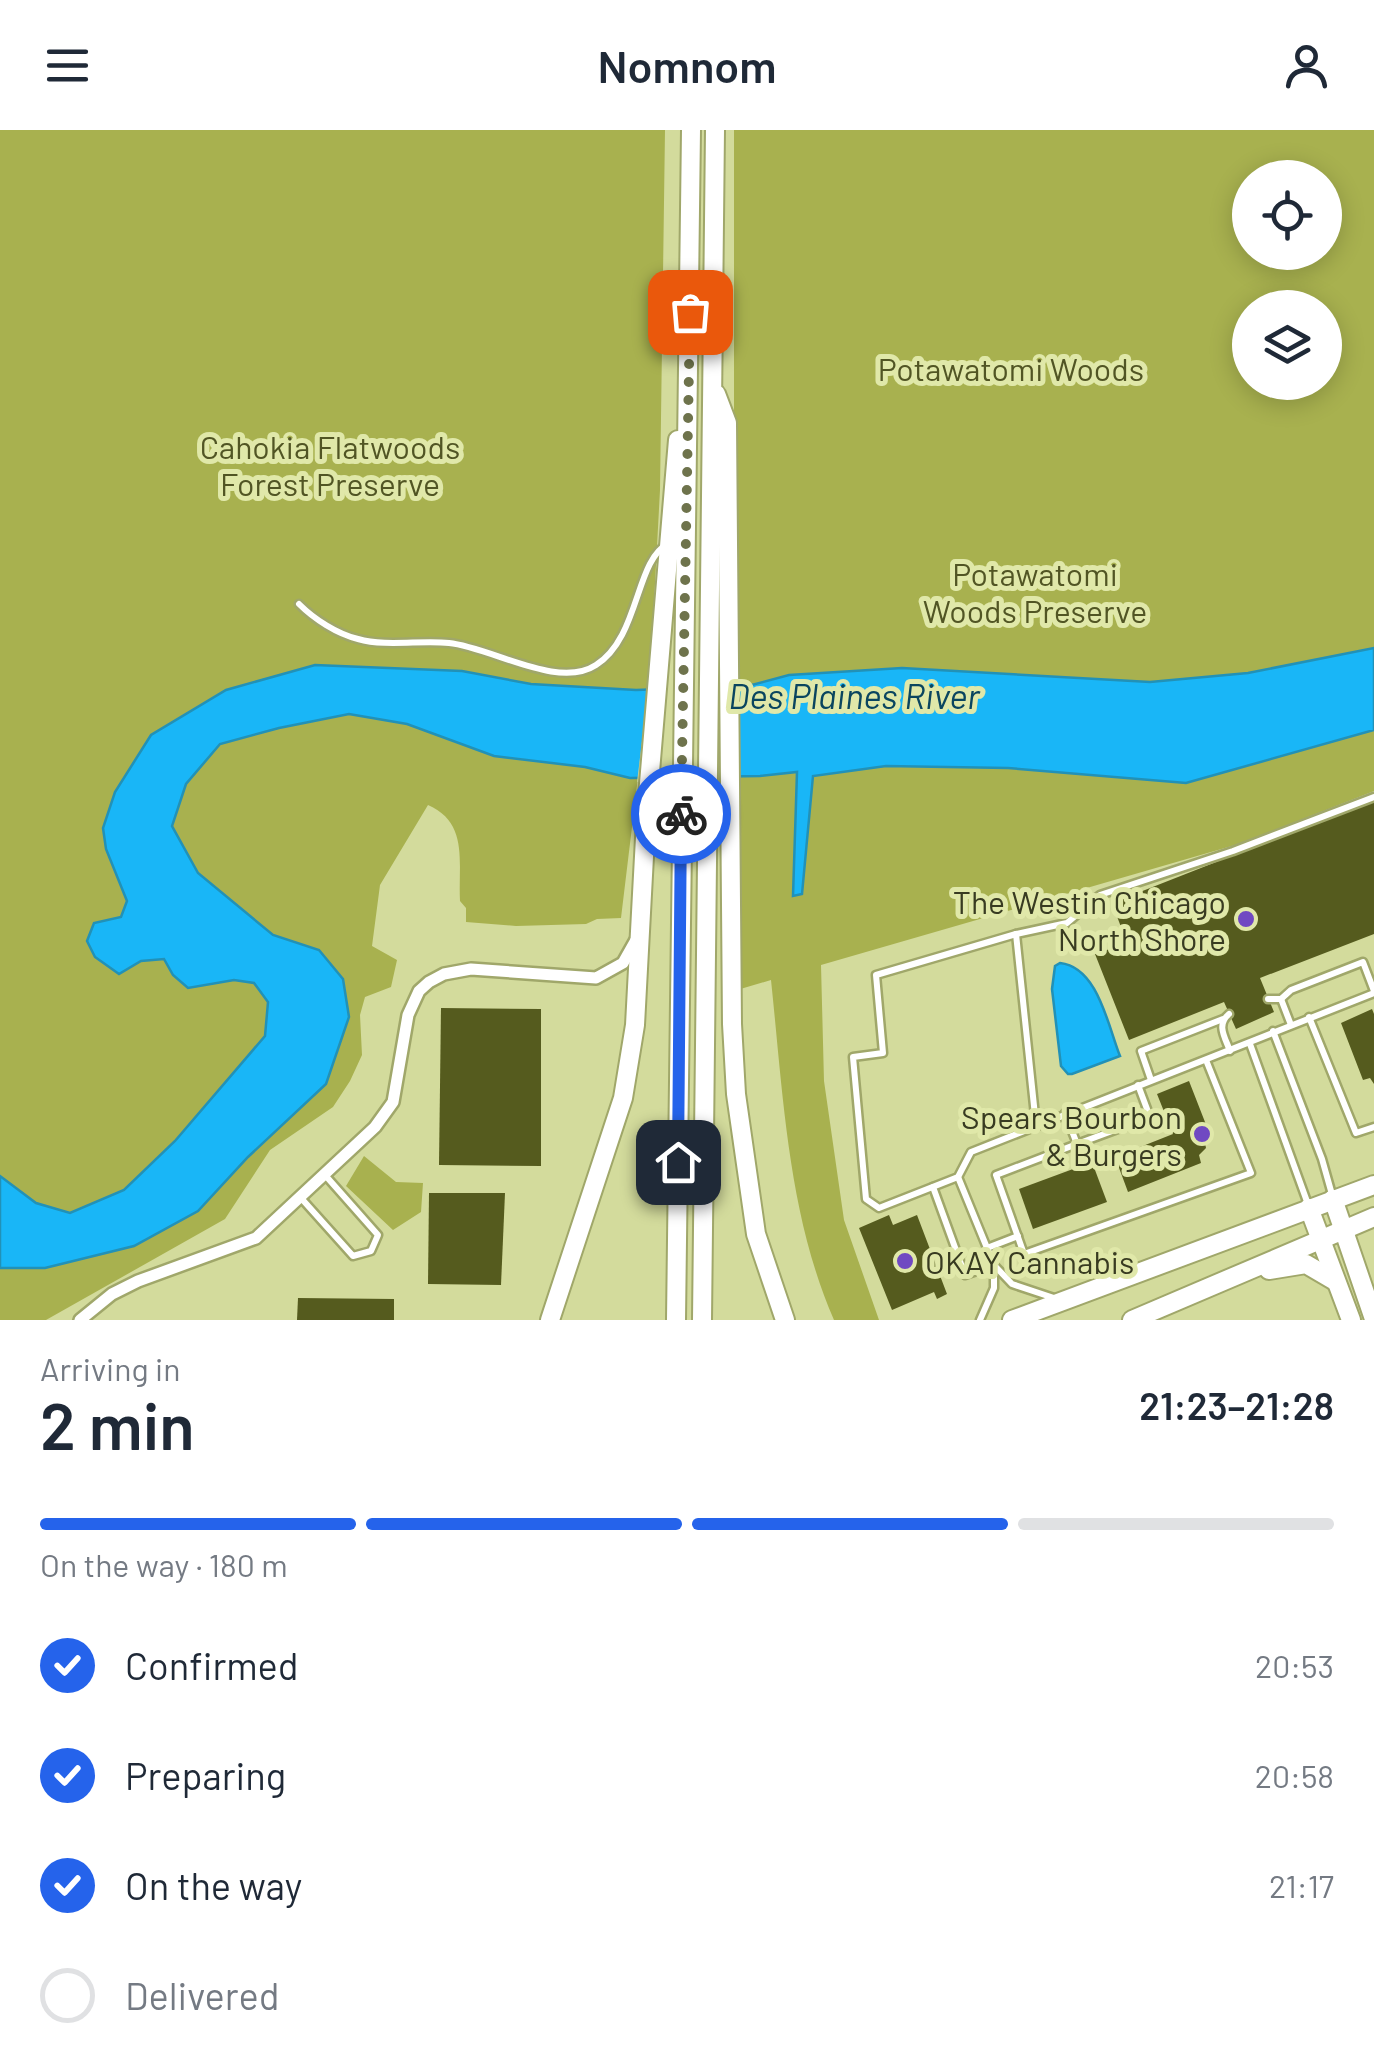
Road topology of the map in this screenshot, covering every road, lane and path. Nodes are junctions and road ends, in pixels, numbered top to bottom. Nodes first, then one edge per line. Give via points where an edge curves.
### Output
1 (691, 130) edge
2 (715, 130) edge
3 (713, 386) junction
4 (690, 387) junction
5 (670, 542) junction
6 (299, 604) dead end
7 (1374, 797) edge
8 (640, 930) junction
9 (1016, 934) junction
10 (1374, 992) edge
11 (1268, 999) dead end
12 (1281, 999) junction
13 (1310, 1018) junction
14 (1290, 1025) junction
15 (1273, 1032) junction
16 (1250, 1044) junction
17 (1230, 1051) junction
18 (1206, 1060) junction
19 (1151, 1080) junction
20 (1138, 1084) junction
21 (1065, 1113) junction
22 (1036, 1125) junction
23 (1374, 1127) edge
24 (1077, 1144) junction
25 (325, 1175) junction
26 (958, 1177) junction
27 (1374, 1185) edge
28 (933, 1187) junction
29 (300, 1198) junction
30 (1333, 1200) junction
31 (1309, 1208) junction
32 (1374, 1216) edge
33 (1343, 1229) junction
34 (1018, 1236) junction
35 (1320, 1238) junction
36 (987, 1248) junction
37 (994, 1264) junction
38 (1335, 1281) junction
39 (1211, 1286) junction
40 (1063, 1300) junction
41 (552, 1311) edge
42 (785, 1318) edge
43 (1374, 1319) edge
44 (80, 1320) edge
45 (542, 1320) edge
46 (676, 1320) edge
47 (702, 1320) edge
48 (980, 1320) edge
49 (1012, 1320) edge
50 (1132, 1320) edge
51 (1350, 1320) edge

1 - 4 main road
2 - 3 main road
3 - 42 main road via 727,423 736,1094 756,1234
3 - 47 main road
4 - 5 main road via 680,412
4 - 46 main road
5 - 6 lane via 655,555 614,650 579,674 452,643 358,640
5 - 8 main road
7 - 9 lane via 1100,894 1067,922
8 - 25 street via 622,964 596,978 498,970 444,974 419,991 408,1015 393,1102
8 - 41 main road via 635,1024 622,1098
9 - 22 lane
9 - 28 lane via 876,975 883,1053 853,1056 866,1199 878,1208
10 - 12 lane via 1362,962
10 - 13 lane
11 - 12 lane
12 - 14 lane
13 - 14 lane
13 - 23 lane via 1356,1133
14 - 15 lane
15 - 16 lane
15 - 30 lane
16 - 17 lane
16 - 31 lane
17 - 18 lane
17 - 19 lane via 1221,1027 1226,1017 1140,1051
18 - 19 lane
18 - 34 lane via 1251,1173 1024,1254
19 - 20 lane
20 - 21 lane
20 - 24 lane via 1150,1117
21 - 22 lane
21 - 24 lane
22 - 26 lane via 971,1152
24 - 34 lane via 996,1174
25 - 29 street
25 - 29 lane via 378,1235 371,1251 353,1256
26 - 28 lane
26 - 36 lane
27 - 30 main road
28 - 37 lane via 965,1275
29 - 44 street via 256,1238 138,1281
30 - 31 main road
30 - 33 main road
31 - 35 main road
31 - 40 main road
32 - 33 main road
33 - 35 main road
33 - 43 main road
34 - 36 lane
35 - 38 main road
35 - 39 main road
36 - 37 lane
37 - 40 lane via 1012,1284
37 - 48 lane via 994,1288
38 - 39 main road via 1296,1263
38 - 51 main road
39 - 50 main road
40 - 49 main road
41 - 45 main road via 546,1308

